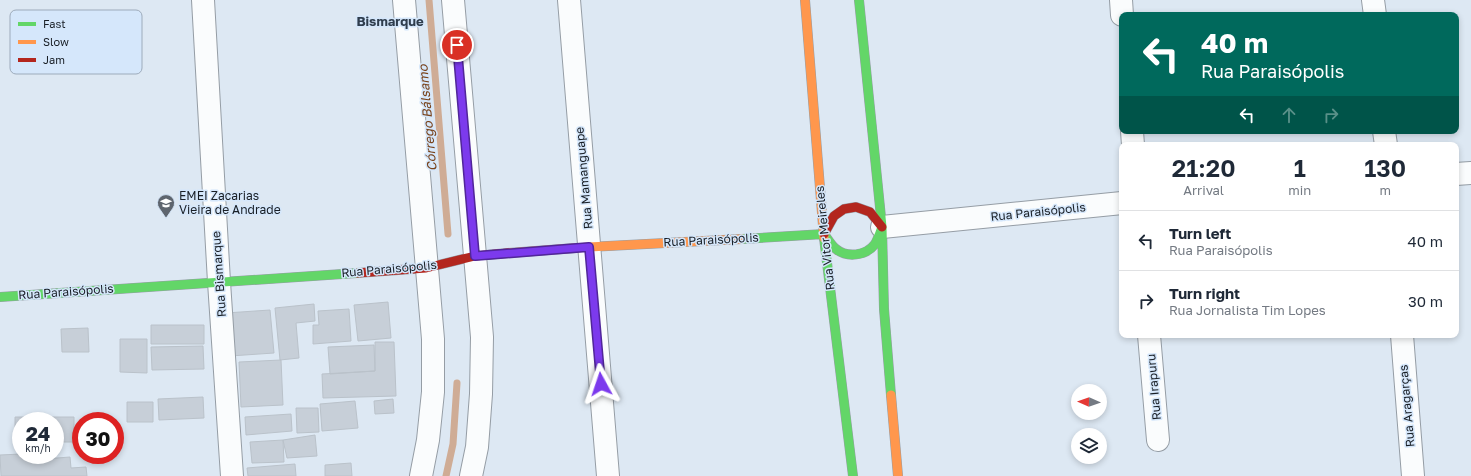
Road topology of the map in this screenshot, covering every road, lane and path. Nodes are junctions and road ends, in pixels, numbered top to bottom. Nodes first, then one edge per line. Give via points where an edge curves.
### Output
1 (203, 0) edge
2 (404, 0) edge
3 (453, 0) edge
4 (569, 0) edge
5 (805, 0) edge
6 (859, 0) edge
7 (1121, 0) edge
8 (1373, 0) edge
9 (1122, 12) edge
10 (1375, 12) edge
11 (1471, 173) edge
12 (1459, 174) edge
13 (1119, 203) edge
14 (882, 227) junction
15 (824, 234) junction
16 (589, 247) junction
17 (475, 256) junction
18 (426, 268) junction
19 (219, 282) junction
20 (0, 297) edge
21 (1149, 338) edge
22 (1402, 338) edge
23 (1158, 440) dead end
24 (232, 476) edge
25 (421, 476) edge
26 (471, 476) edge
27 (608, 476) edge
28 (852, 476) edge
29 (898, 476) edge
30 (1413, 476) edge

1 - 19 street, Rua Bismarque
2 - 18 street
3 - 17 street
4 - 16 street, Rua Mamanguape
5 - 15 street, Rua Vitor Meireles
6 - 14 street
7 - 9 street
8 - 10 street
11 - 12 street
13 - 14 street, Rua Paraisópolis
14 - 15 street via 870,212 856,207 844,209 834,216
14 - 15 street via 874,246 865,253 854,255 835,249
14 - 29 street via 884,309
15 - 16 street, Rua Paraisópolis
15 - 28 street, Rua Vitor Meireles
16 - 17 street, Rua Paraisópolis
16 - 27 street, Rua Mamanguape
17 - 18 street, Rua Paraisópolis
17 - 26 street via 482,337 482,394 477,447
18 - 19 street, Rua Paraisópolis
18 - 25 street via 433,392
19 - 20 street, Rua Paraisópolis
19 - 24 street, Rua Bismarque
21 - 23 street, Rua Irapuru
22 - 30 street, Rua Aragarças

